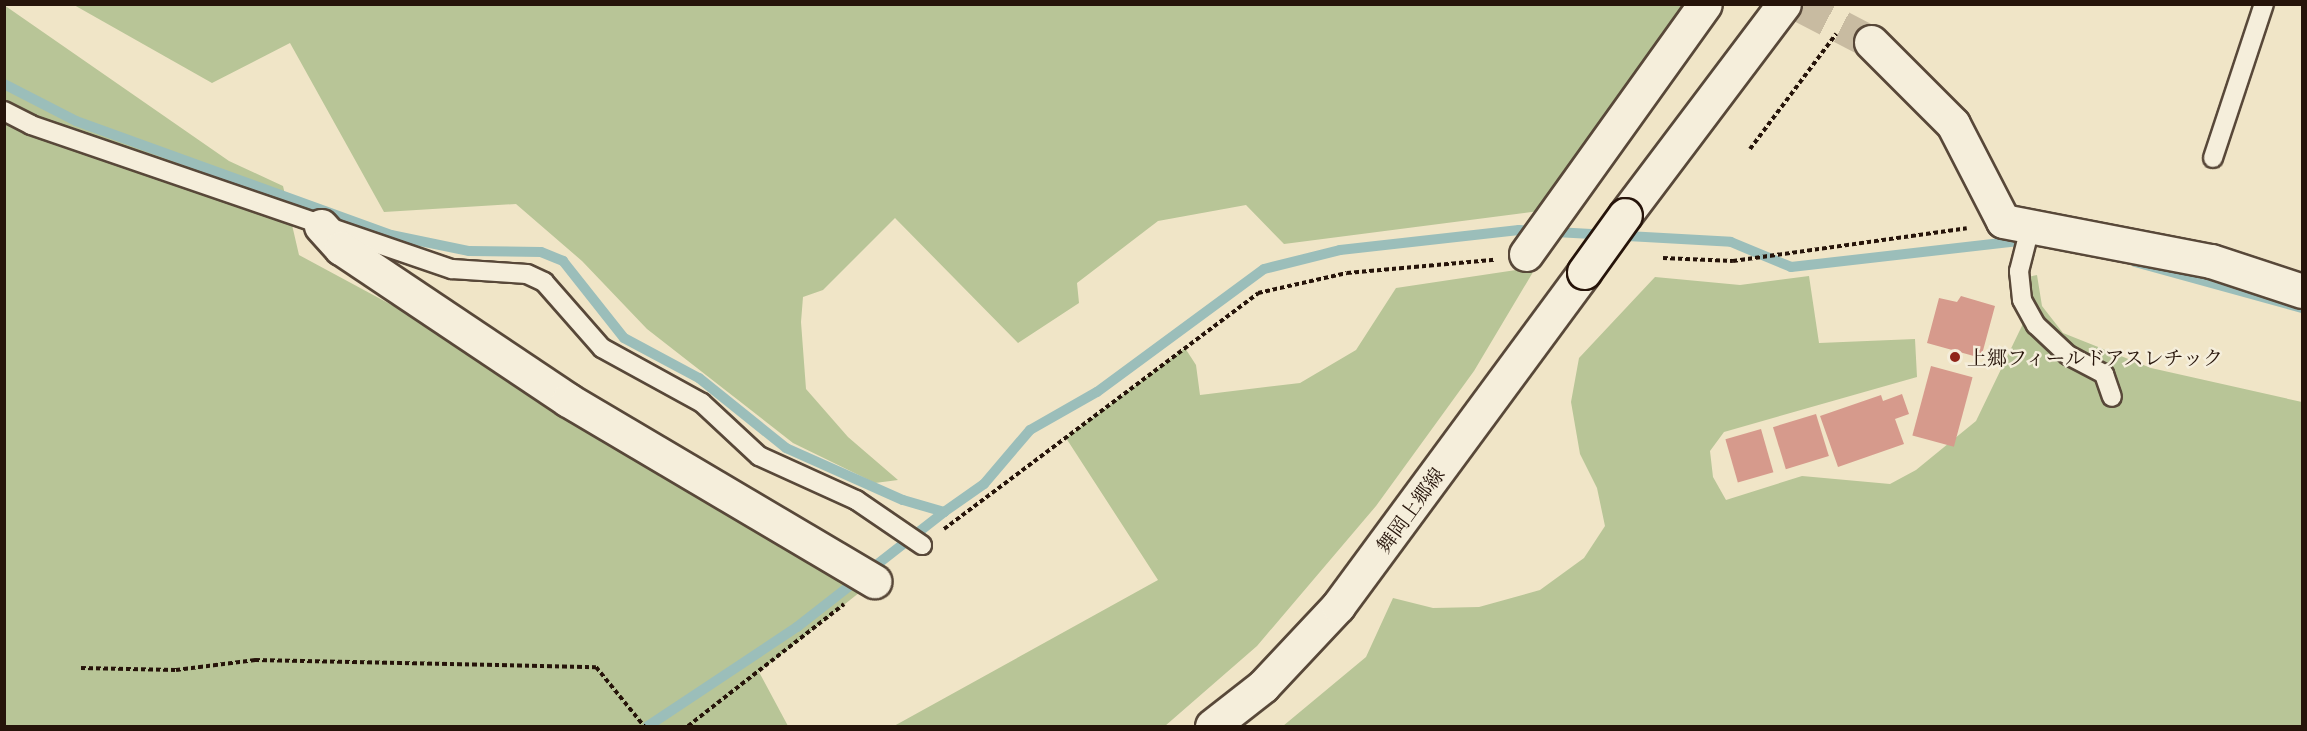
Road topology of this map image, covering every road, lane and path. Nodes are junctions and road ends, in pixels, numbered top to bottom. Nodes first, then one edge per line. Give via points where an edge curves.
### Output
1 (1705, 4) edge
2 (1784, 4) edge
3 (2264, 4) edge
4 (1843, 24) dead end
5 (1871, 42) tunnel mouth
6 (4, 111) edge
7 (1750, 149) dead end
8 (2212, 158) dead end
9 (321, 226) junction
10 (2021, 228) junction
11 (1527, 253) joint
12 (1663, 258) dead end
13 (2302, 291) edge
14 (2112, 397) dead end
15 (920, 545) joint
16 (873, 580) joint
17 (81, 668) dead end
18 (644, 726) edge
19 (688, 726) edge
20 (1212, 726) edge

1 - 11 street
2 - 20 street, 舞岡上郷線, bridge via 1338,606 1263,686
3 - 8 lane
4 - 7 path
5 - 10 street via 1953,124
6 - 9 lane via 31,125
9 - 15 lane via 452,269 527,274 544,282 602,348 702,403 759,456 903,528
9 - 16 street via 341,248 568,400
10 - 12 path via 1786,250 1733,261
10 - 13 street via 2211,261
10 - 14 lane via 2022,300 2036,325 2068,355 2104,374
11 - 15 path via 1462,266 1347,273 1258,293
16 - 19 path
17 - 18 path via 176,670 255,660 596,667

